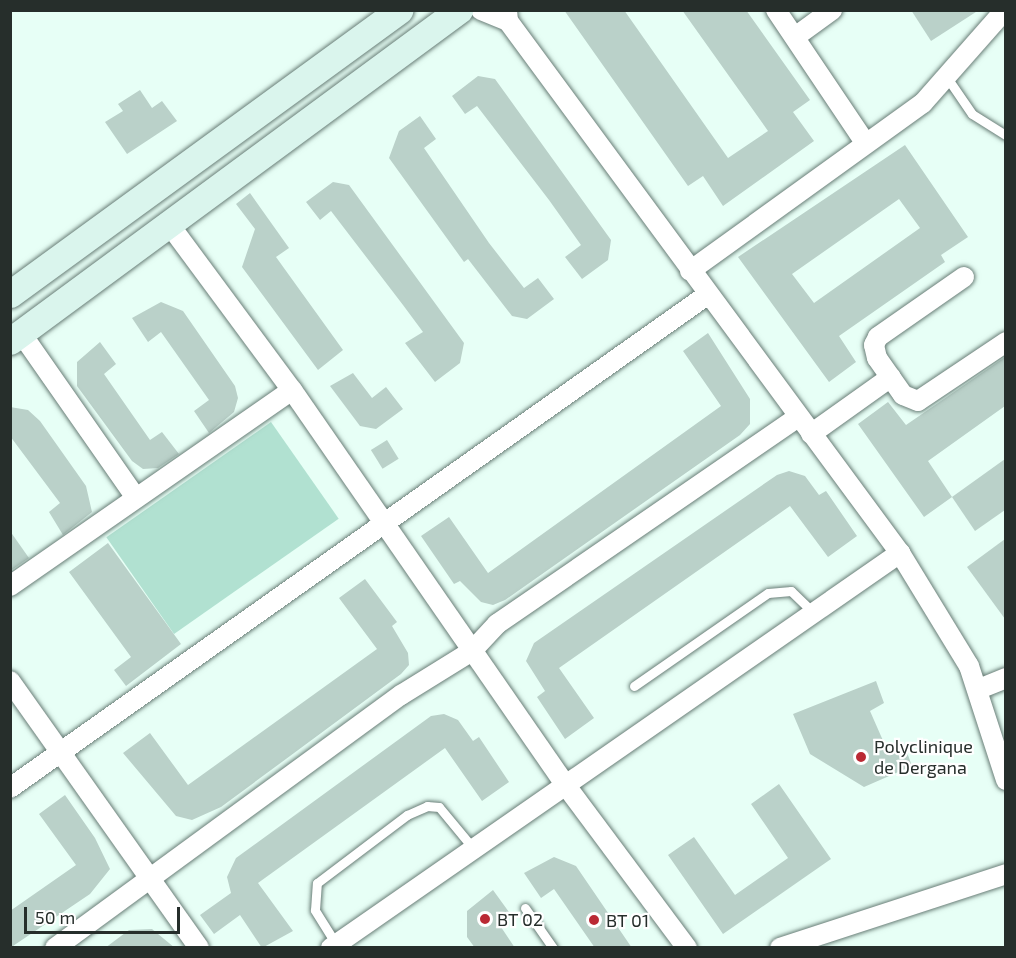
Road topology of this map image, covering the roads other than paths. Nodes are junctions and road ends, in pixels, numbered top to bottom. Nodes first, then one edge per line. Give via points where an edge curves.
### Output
1 (400, 10) edge
2 (459, 10) edge
3 (481, 10) edge
4 (776, 10) edge
5 (832, 10) edge
6 (1005, 10) edge
7 (507, 16) edge
8 (795, 37) junction
9 (948, 79) junction
10 (1005, 135) edge
11 (866, 144) junction
12 (169, 224) junction
13 (690, 271) junction
14 (964, 277) dead end
15 (10, 294) edge
16 (707, 295) junction
17 (16, 337) edge
18 (1005, 342) edge
19 (891, 377) junction
20 (292, 390) junction
21 (798, 417) junction
22 (811, 434) junction
23 (136, 498) junction
24 (383, 521) junction
25 (900, 553) junction
26 (10, 586) edge
27 (814, 613) junction
28 (472, 651) junction
29 (1005, 678) edge
30 (10, 681) edge
31 (634, 686) dead end
32 (979, 689) junction
33 (59, 753) junction
34 (1004, 774) edge
35 (564, 783) junction
36 (10, 788) edge
37 (473, 848) junction
38 (1005, 874) edge
39 (149, 879) junction
40 (525, 908) dead end
41 (334, 946) edge
42 (55, 948) edge
43 (199, 948) edge
44 (553, 948) edge
45 (687, 948) edge
46 (780, 948) edge

1 - 15 street
2 - 12 street
3 - 7 street
4 - 8 street
5 - 8 street
6 - 9 street
7 - 13 street
8 - 11 street
9 - 10 lane via 972,114
9 - 11 street
11 - 13 street
12 - 17 street
12 - 20 street
13 - 16 street
14 - 19 street via 876,341 875,354
16 - 21 street
16 - 24 street
17 - 23 street
18 - 19 street via 923,400 907,399
19 - 22 street
20 - 23 street
20 - 24 street
21 - 22 street
21 - 28 street via 498,624
22 - 25 street
23 - 26 street
24 - 28 street
24 - 33 street
25 - 27 street
25 - 32 street
27 - 31 lane via 791,591 768,592
27 - 35 street
28 - 35 street
28 - 39 street via 401,695
29 - 32 street
30 - 33 street
32 - 34 street
33 - 36 street
33 - 39 street
35 - 37 street
35 - 45 street
37 - 41 street
37 - 41 lane via 439,807 427,806 407,814 317,883 315,910
38 - 46 street
39 - 42 street
39 - 43 street
40 - 44 lane

